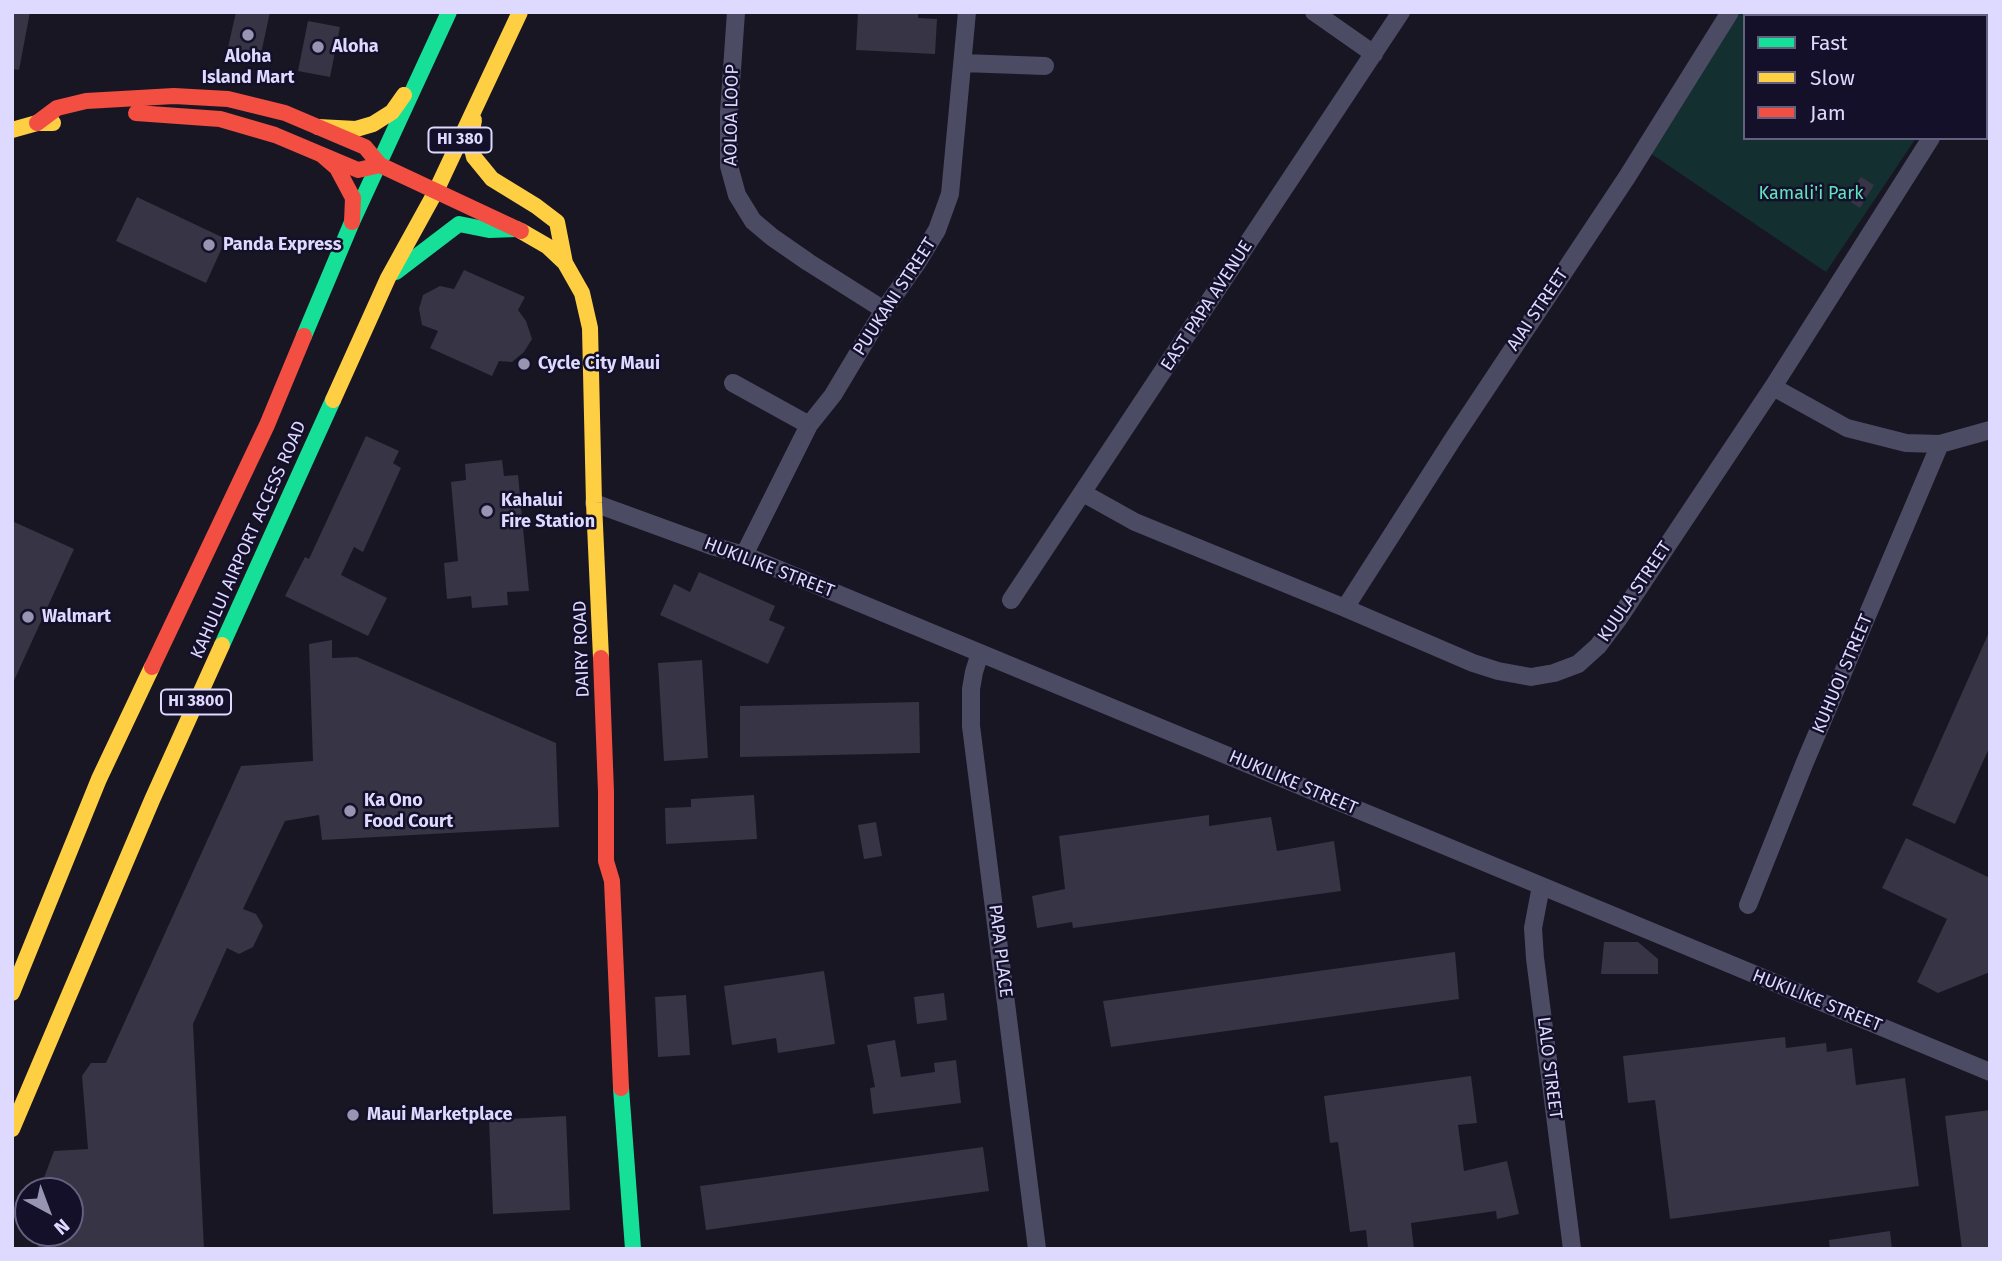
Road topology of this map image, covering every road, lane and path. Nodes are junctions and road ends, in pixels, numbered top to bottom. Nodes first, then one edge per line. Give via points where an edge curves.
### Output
1 (449, 12) edge
2 (520, 12) edge
3 (736, 12) edge
4 (967, 12) edge
5 (1314, 12) edge
6 (1401, 12) edge
7 (1730, 12) edge
8 (1374, 54) junction
9 (963, 63) junction
10 (1045, 66) dead end
11 (424, 68) junction
12 (485, 88) junction
13 (95, 117) dead end
14 (72, 121) dead end
15 (37, 122) junction
16 (318, 127) junction
17 (12, 130) edge
18 (1930, 140) edge
19 (322, 155) junction
20 (380, 165) junction
21 (436, 191) junction
22 (352, 222) junction
23 (517, 229) junction
24 (565, 263) junction
25 (388, 278) junction
26 (884, 310) junction
27 (733, 383) dead end
28 (1773, 387) junction
29 (809, 425) junction
30 (1990, 430) edge
31 (1940, 444) junction
32 (1083, 493) junction
33 (594, 503) junction
34 (744, 555) junction
35 (1012, 600) dead end
36 (1345, 608) junction
37 (980, 653) junction
38 (1541, 887) junction
39 (1748, 905) dead end
40 (12, 993) edge
41 (1990, 1071) edge
42 (12, 1129) edge
43 (633, 1249) edge
44 (1037, 1249) edge
45 (1572, 1249) edge

1 - 11 main road, KAHULUI AIRPORT ACCESS ROAD
2 - 12 main road, KAHULUI AIRPORT ACCESS ROAD / HI 380
3 - 26 street, AOLOA LOOP via 729,166 737,195 753,221 772,237
4 - 9 street, PUUKANI STREET
5 - 8 street
6 - 8 street, EAST PAPA AVENUE
7 - 36 street, AIAI STREET
8 - 32 street, EAST PAPA AVENUE
9 - 10 street
9 - 26 street, PUUKANI STREET via 950,194 937,230
11 - 16 main road via 383,118 356,129
11 - 20 main road, KAHULUI AIRPORT ACCESS ROAD
12 - 21 main road, KAHULUI AIRPORT ACCESS ROAD / HI 380
12 - 24 main road via 472,126 474,157 492,179 557,222
13 - 19 main road via 133,113 220,119
14 - 15 main road
15 - 16 main road via 57,108 86,101 174,96 228,99 285,113
15 - 17 main road
16 - 20 main road via 365,147
18 - 28 street, KUULA STREET
19 - 20 main road via 358,170
19 - 22 main road via 337,168 353,198
20 - 21 main road, DAIRY ROAD
20 - 22 main road, KAHULUI AIRPORT ACCESS ROAD / HI 3800
21 - 23 main road, DAIRY ROAD
21 - 25 main road, KAHULUI AIRPORT ACCESS ROAD / HI 3800
22 - 40 main road, KAHULUI AIRPORT ACCESS ROAD / HI 3800 via 267,425 99,779
23 - 24 main road, DAIRY ROAD
23 - 25 main road via 459,224
24 - 33 main road, DAIRY ROAD via 582,293 590,328
25 - 42 main road, KAHULUI AIRPORT ACCESS ROAD / HI 3800 via 158,788
26 - 29 street, PUUKANI STREET via 833,395
27 - 29 street
28 - 31 street via 1847,428 1906,443
28 - 36 street, KUULA STREET via 1619,618 1578,664 1531,677 1498,671
29 - 34 street, PUUKANI STREET
30 - 31 street
31 - 39 street, KUHUOI STREET
32 - 35 street, EAST PAPA AVENUE
32 - 36 street, KUULA STREET via 1135,522
33 - 34 street, HUKILIKE STREET
33 - 43 main road, DAIRY ROAD via 606,861 612,881
34 - 37 street, HUKILIKE STREET
37 - 38 street, HUKILIKE STREET
37 - 44 street, PAPA PLACE via 971,689 971,726
38 - 41 street, HUKILIKE STREET
38 - 45 street, LALO STREET via 1534,928 1535,958

